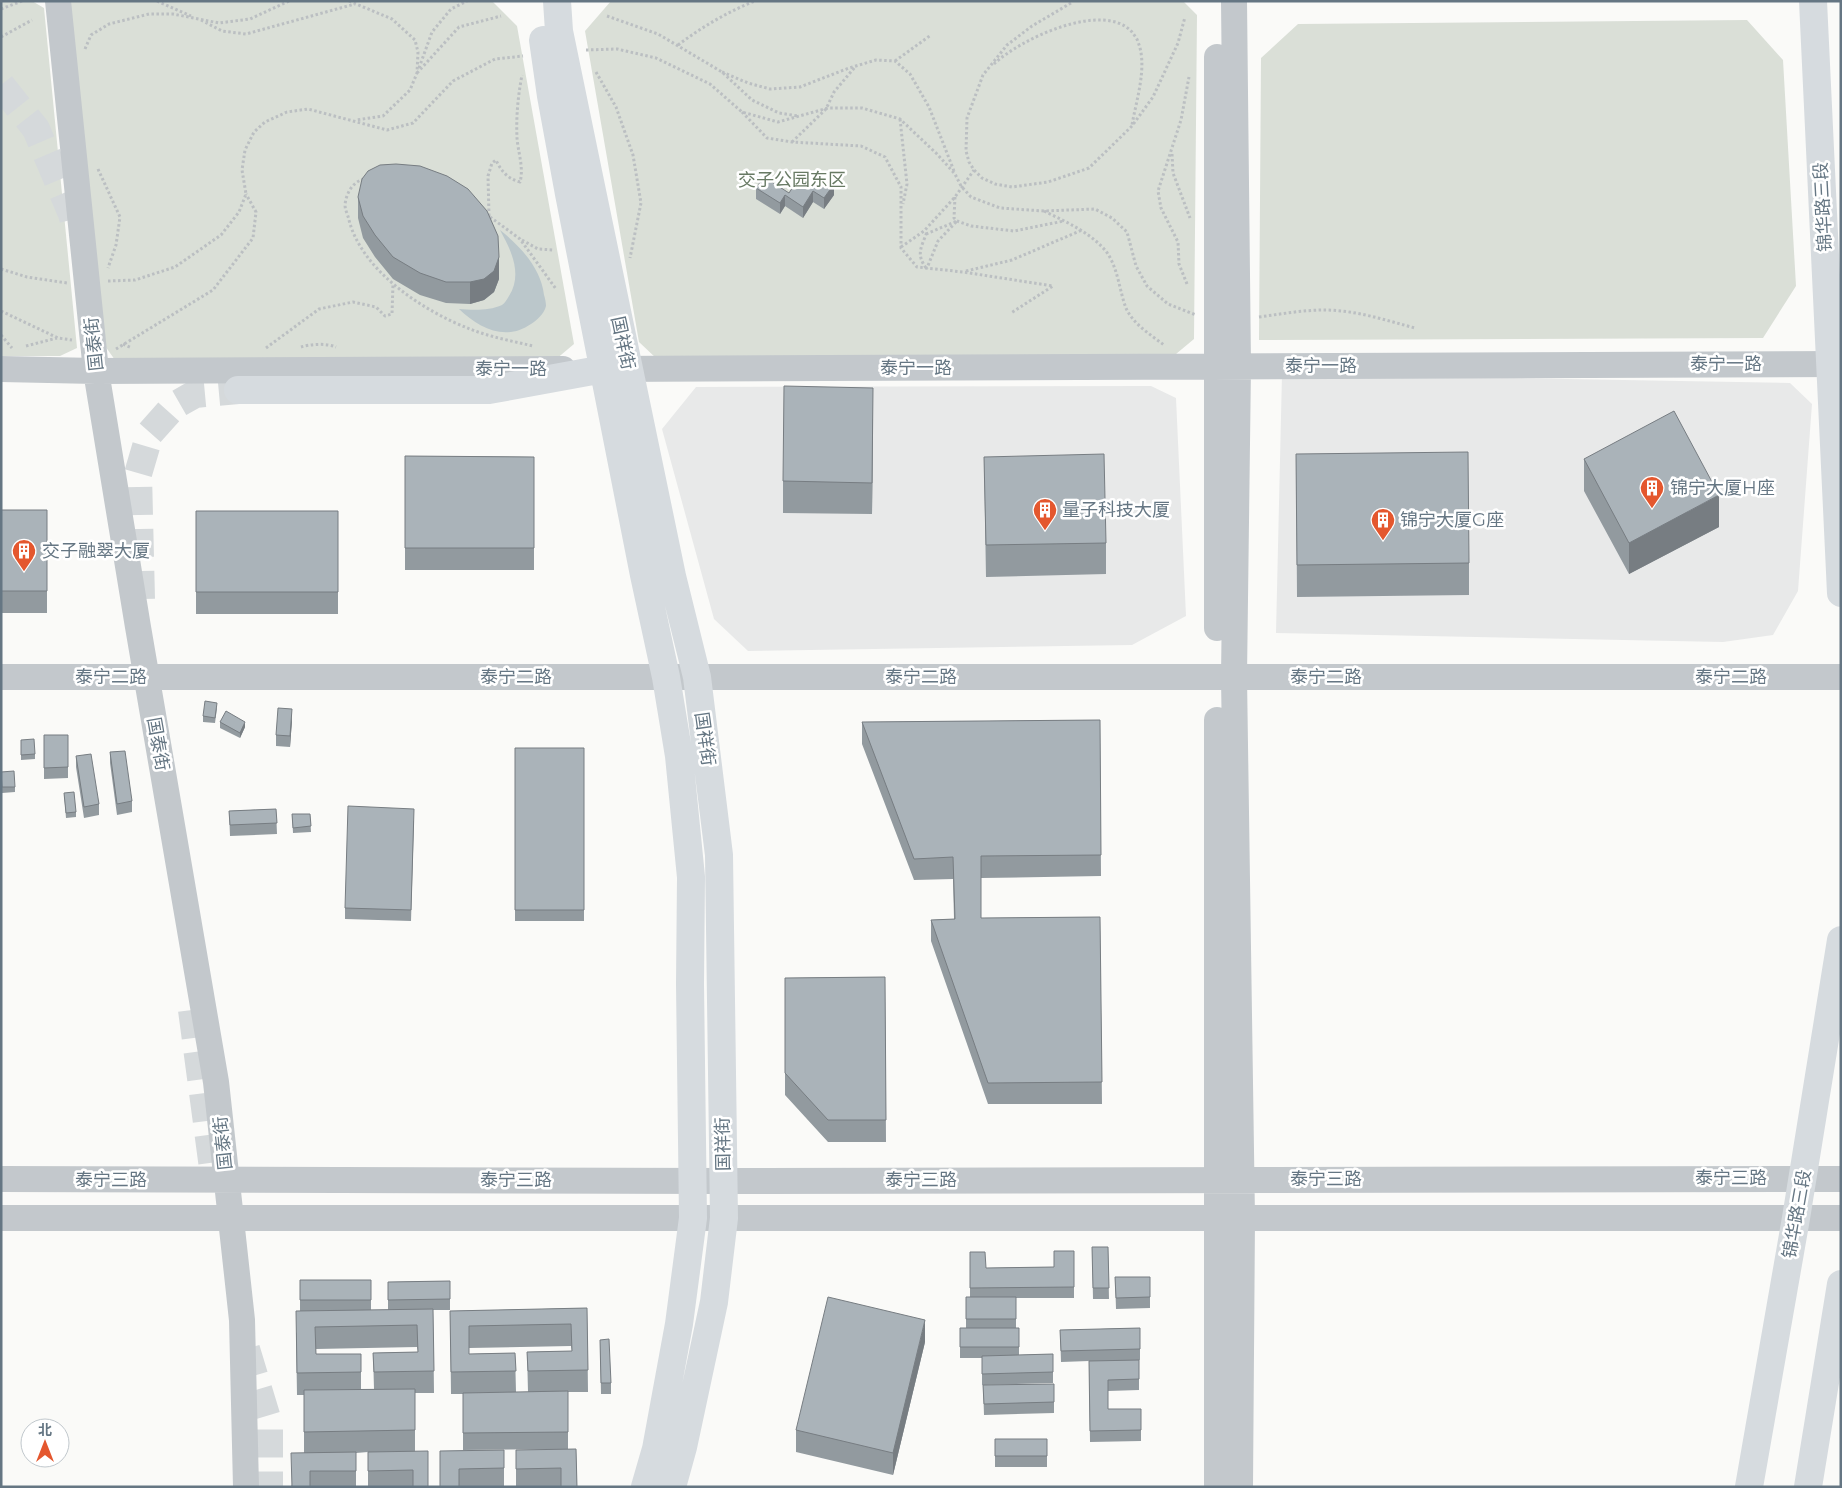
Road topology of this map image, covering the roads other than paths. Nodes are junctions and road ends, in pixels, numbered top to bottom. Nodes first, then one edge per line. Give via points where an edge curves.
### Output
1 (58, 1) edge
2 (538, 1) edge
3 (556, 1) edge
4 (1217, 1) edge
5 (1234, 1) edge
6 (1813, 1) edge
7 (7, 356) edge
8 (1836, 364) edge
9 (1228, 366) junction
10 (616, 369) junction
11 (96, 370) junction
12 (238, 390) tunnel mouth
13 (1841, 593) edge
14 (1, 677) edge
15 (146, 677) junction
16 (666, 677) junction
17 (697, 677) junction
18 (1225, 677) junction
19 (1841, 677) edge
20 (1841, 940) edge
21 (1803, 1178) junction
22 (1, 1179) edge
23 (1229, 1179) junction
24 (1841, 1179) edge
25 (227, 1180) junction
26 (693, 1180) junction
27 (724, 1181) junction
28 (1, 1218) edge
29 (231, 1218) junction
30 (693, 1218) junction
31 (724, 1218) junction
32 (1230, 1218) junction
33 (1796, 1218) junction
34 (1841, 1218) edge
35 (1841, 1284) edge
36 (246, 1487) edge
37 (645, 1487) edge
38 (672, 1487) edge
39 (1217, 1487) edge
40 (1240, 1487) edge
41 (1749, 1487) edge
42 (1808, 1487) edge

1 - 11 street, 国泰街
2 - 10 main road, 国祥街 via 551,96
3 - 10 main road, 国祥街
4 - 9 street
5 - 9 street
6 - 8 main road, 锦华路三段
7 - 11 street, 泰宁一路
8 - 9 street, 泰宁一路
8 - 13 main road, 锦华路三段
9 - 10 street, 泰宁一路
9 - 18 street
10 - 11 street, 泰宁一路
10 - 12 main road via 490,390
10 - 16 main road, 国祥街 via 644,575
10 - 17 main road, 国祥街
11 - 15 street, 国泰街
14 - 15 street, 泰宁二路
15 - 16 street, 泰宁二路
15 - 25 street, 国泰街 via 216,1082
16 - 17 street, 泰宁二路
16 - 26 main road, 国祥街 via 679,756 691,877
17 - 18 street, 泰宁二路
17 - 27 main road, 国祥街 via 719,855
18 - 19 street, 泰宁二路
18 - 23 street
20 - 21 main road, 锦华路三段
21 - 23 street, 泰宁三路
21 - 24 street, 泰宁三路
21 - 33 main road, 锦华路三段
22 - 25 street, 泰宁三路
23 - 27 street, 泰宁三路
23 - 32 street
25 - 26 street, 泰宁三路
25 - 29 street, 国泰街
26 - 27 street, 泰宁三路
26 - 30 main road, 国祥街
27 - 31 main road, 国祥街
28 - 29 street
29 - 30 street
29 - 36 street, 国泰街 via 242,1320
30 - 31 street
30 - 37 main road, 国祥街 via 680,1324 656,1449
31 - 32 street
31 - 38 main road, 国祥街 via 714,1302
32 - 33 street
32 - 39 street
32 - 40 street
33 - 34 street
33 - 41 main road, 锦华路三段
35 - 42 main road

